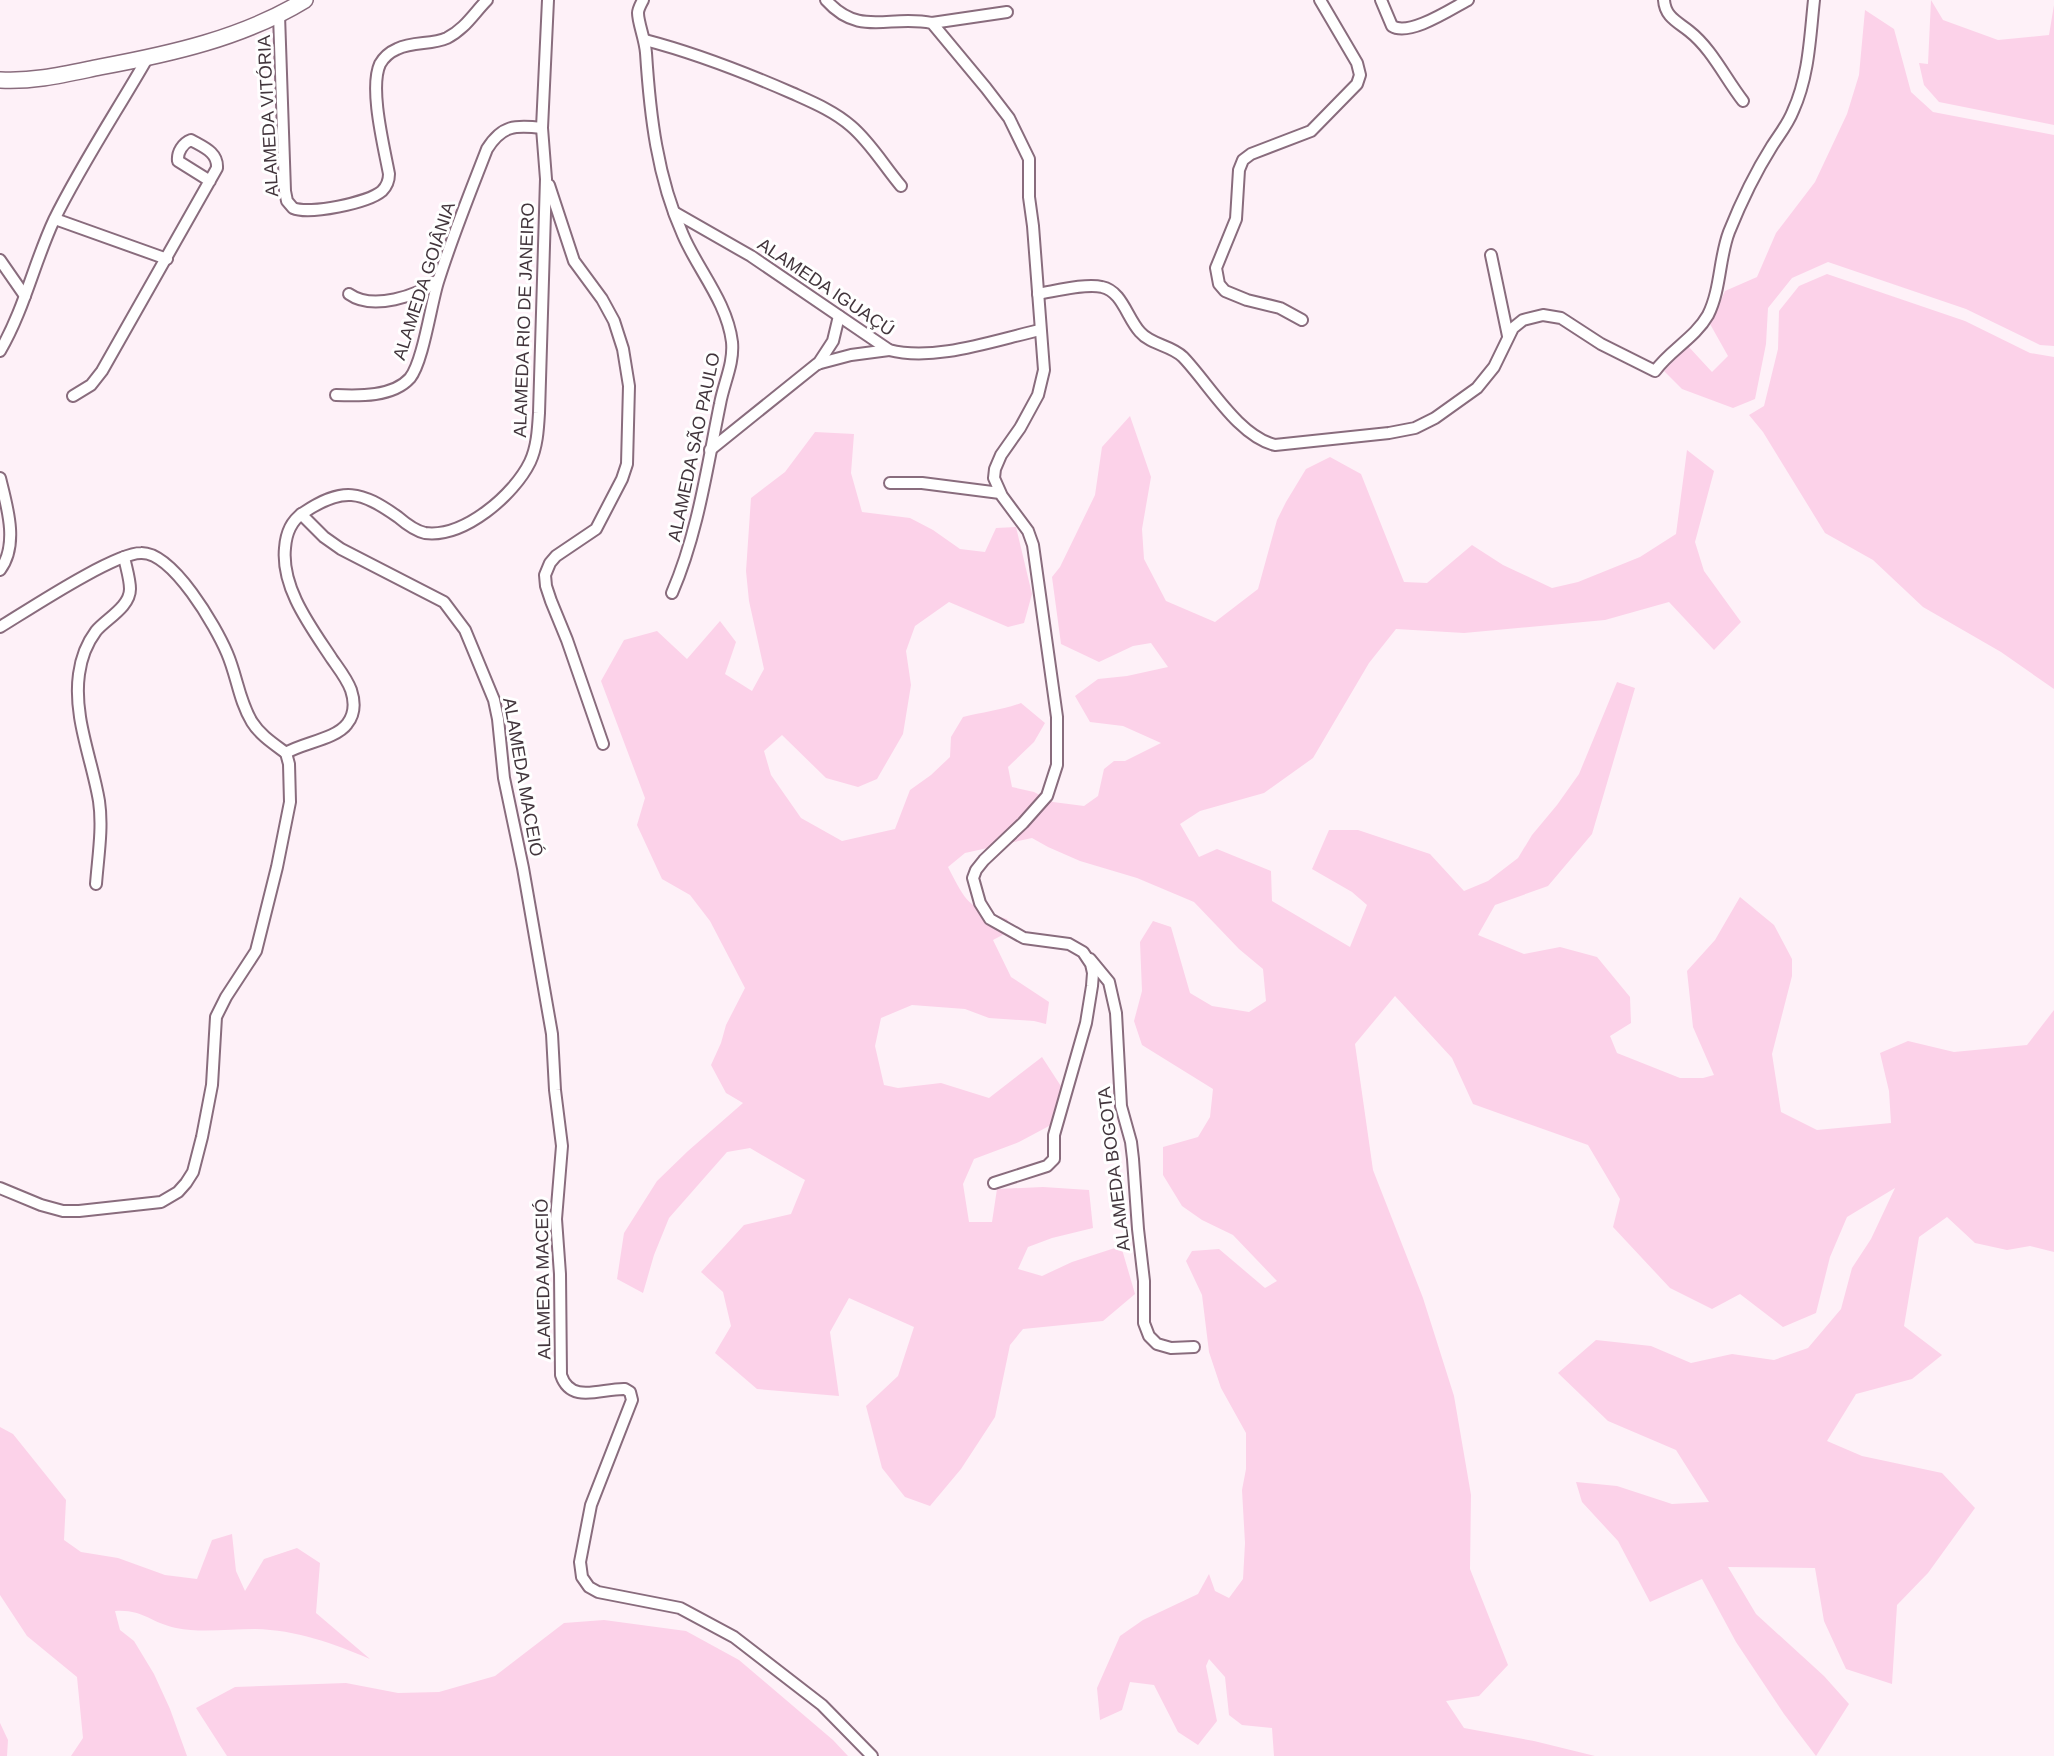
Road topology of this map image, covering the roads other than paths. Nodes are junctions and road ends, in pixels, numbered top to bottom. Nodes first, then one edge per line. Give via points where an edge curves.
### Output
1 (305, 0) edge
2 (487, 0) edge
3 (548, 0) edge
4 (633, 0) edge
5 (643, 0) edge
6 (826, 0) edge
7 (1320, 0) edge
8 (1381, 0) edge
9 (1468, 0) edge
10 (1664, 0) edge
11 (1814, 0) edge
12 (638, 11) junction
13 (1008, 12) dead end
14 (279, 15) junction
15 (932, 23) junction
16 (645, 40) junction
17 (148, 57) junction
18 (0, 80) edge
19 (1743, 100) dead end
20 (542, 128) junction
21 (546, 179) junction
22 (210, 181) dead end
23 (901, 186) dead end
24 (674, 212) junction
25 (55, 219) junction
26 (1491, 255) dead end
27 (167, 259) junction
28 (0, 260) edge
29 (438, 280) junction
30 (349, 294) dead end
31 (1038, 294) junction
32 (25, 296) junction
33 (838, 316) junction
34 (1302, 320) dead end
35 (1040, 330) junction
36 (1508, 336) junction
37 (889, 350) junction
38 (0, 351) edge
39 (818, 364) junction
40 (336, 394) dead end
41 (73, 396) dead end
42 (710, 450) junction
43 (0, 478) edge
44 (890, 483) dead end
45 (1000, 493) junction
46 (301, 514) junction
47 (124, 557) junction
48 (0, 570) edge
49 (672, 593) dead end
50 (0, 627) edge
51 (603, 744) dead end
52 (286, 753) junction
53 (96, 884) dead end
54 (1087, 957) junction
55 (994, 1183) dead end
56 (0, 1188) edge
57 (1194, 1347) dead end
58 (872, 1756) edge

1 - 14 street
2 - 14 street, ALAMEDA VITÓRIA via 453,34 397,49 380,65 377,98 389,178 383,190 356,202 312,210 290,206 285,191
3 - 20 street, ALAMEDA RIO DE JANEIRO
4 - 12 street, ALAMEDA SÃO PAULO
5 - 12 street
6 - 15 street via 844,17 860,22
7 - 34 street via 1357,63 1358,84 1311,131 1243,160 1236,219 1216,268 1219,284 1225,291 1280,308
8 - 9 street via 1392,26 1402,30
10 - 19 street via 1674,21 1701,42
11 - 36 street via 1800,93 1739,207 1728,236 1714,301 1696,330 1655,371 1553,315 1523,320
12 - 16 street, ALAMEDA SÃO PAULO
13 - 15 street
14 - 17 street via 229,35
15 - 31 street via 1009,118 1029,159
16 - 23 street via 729,67 835,114 860,134
16 - 24 street, ALAMEDA SÃO PAULO via 651,117
17 - 18 street via 36,80
17 - 25 street
20 - 21 street, ALAMEDA RIO DE JANEIRO
20 - 29 street, ALAMEDA GOIÂNIA via 515,126 492,140
21 - 46 street, ALAMEDA RIO DE JANEIRO via 538,430 521,478 485,511 448,531 424,533 370,499 349,494 317,504
21 - 51 street via 574,261 614,321 629,386 627,464 619,485 596,529 556,556 545,575
22 - 27 street
24 - 33 street, ALAMEDA IGUAÇÚ via 751,256
24 - 42 street, ALAMEDA SÃO PAULO via 724,314 731,340 730,371
25 - 27 street
25 - 32 street
26 - 36 street
27 - 41 street via 102,371 91,385
28 - 32 street
29 - 30 street via 417,293 383,300 362,300
29 - 40 street, ALAMEDA GOIÂNIA via 418,359 408,380 370,395
31 - 35 street
31 - 36 street via 1092,285 1110,289 1147,339 1178,352 1247,431 1275,445 1415,428 1477,388 1494,367
32 - 38 street
33 - 37 street, ALAMEDA IGUAÇÚ
33 - 39 street via 834,341
35 - 37 street, ALAMEDA IGUAÇÚ via 935,353 903,354
35 - 45 street via 1042,382 1031,410 998,461 994,478
37 - 39 street
39 - 42 street
42 - 49 street, ALAMEDA SÃO PAULO via 688,552
43 - 48 street via 10,531 8,556
44 - 45 street
45 - 54 street via 1023,522 1033,546 1057,717 1057,765 1047,796 984,860 973,878 980,903 990,919 1024,938 1069,944
46 - 52 street via 285,541 290,583 306,619 351,688 354,705 350,719 339,731
46 - 58 street, ALAMEDA MACEIÓ via 341,549 444,602 465,630 496,710 504,778 548,1004 562,1146 556,1219 561,1375 567,1388 577,1393 625,1389 632,1400 591,1505 580,1562 582,1577 598,1592 680,1608 734,1637 822,1705
47 - 50 street
47 - 52 street via 151,555 174,570 216,630 253,724
47 - 53 street via 129,595 95,633 79,672 77,690 99,802
52 - 56 street via 290,802 277,867 256,951 216,1017 206,1116 193,1172 186,1183 161,1202 80,1211 41,1205
54 - 55 street via 1093,973 1086,1023 1054,1135 1054,1159 1047,1166
54 - 57 street, ALAMEDA BOGOTA via 1109,982 1116,1013 1121,1106 1134,1170 1144,1323 1157,1344

